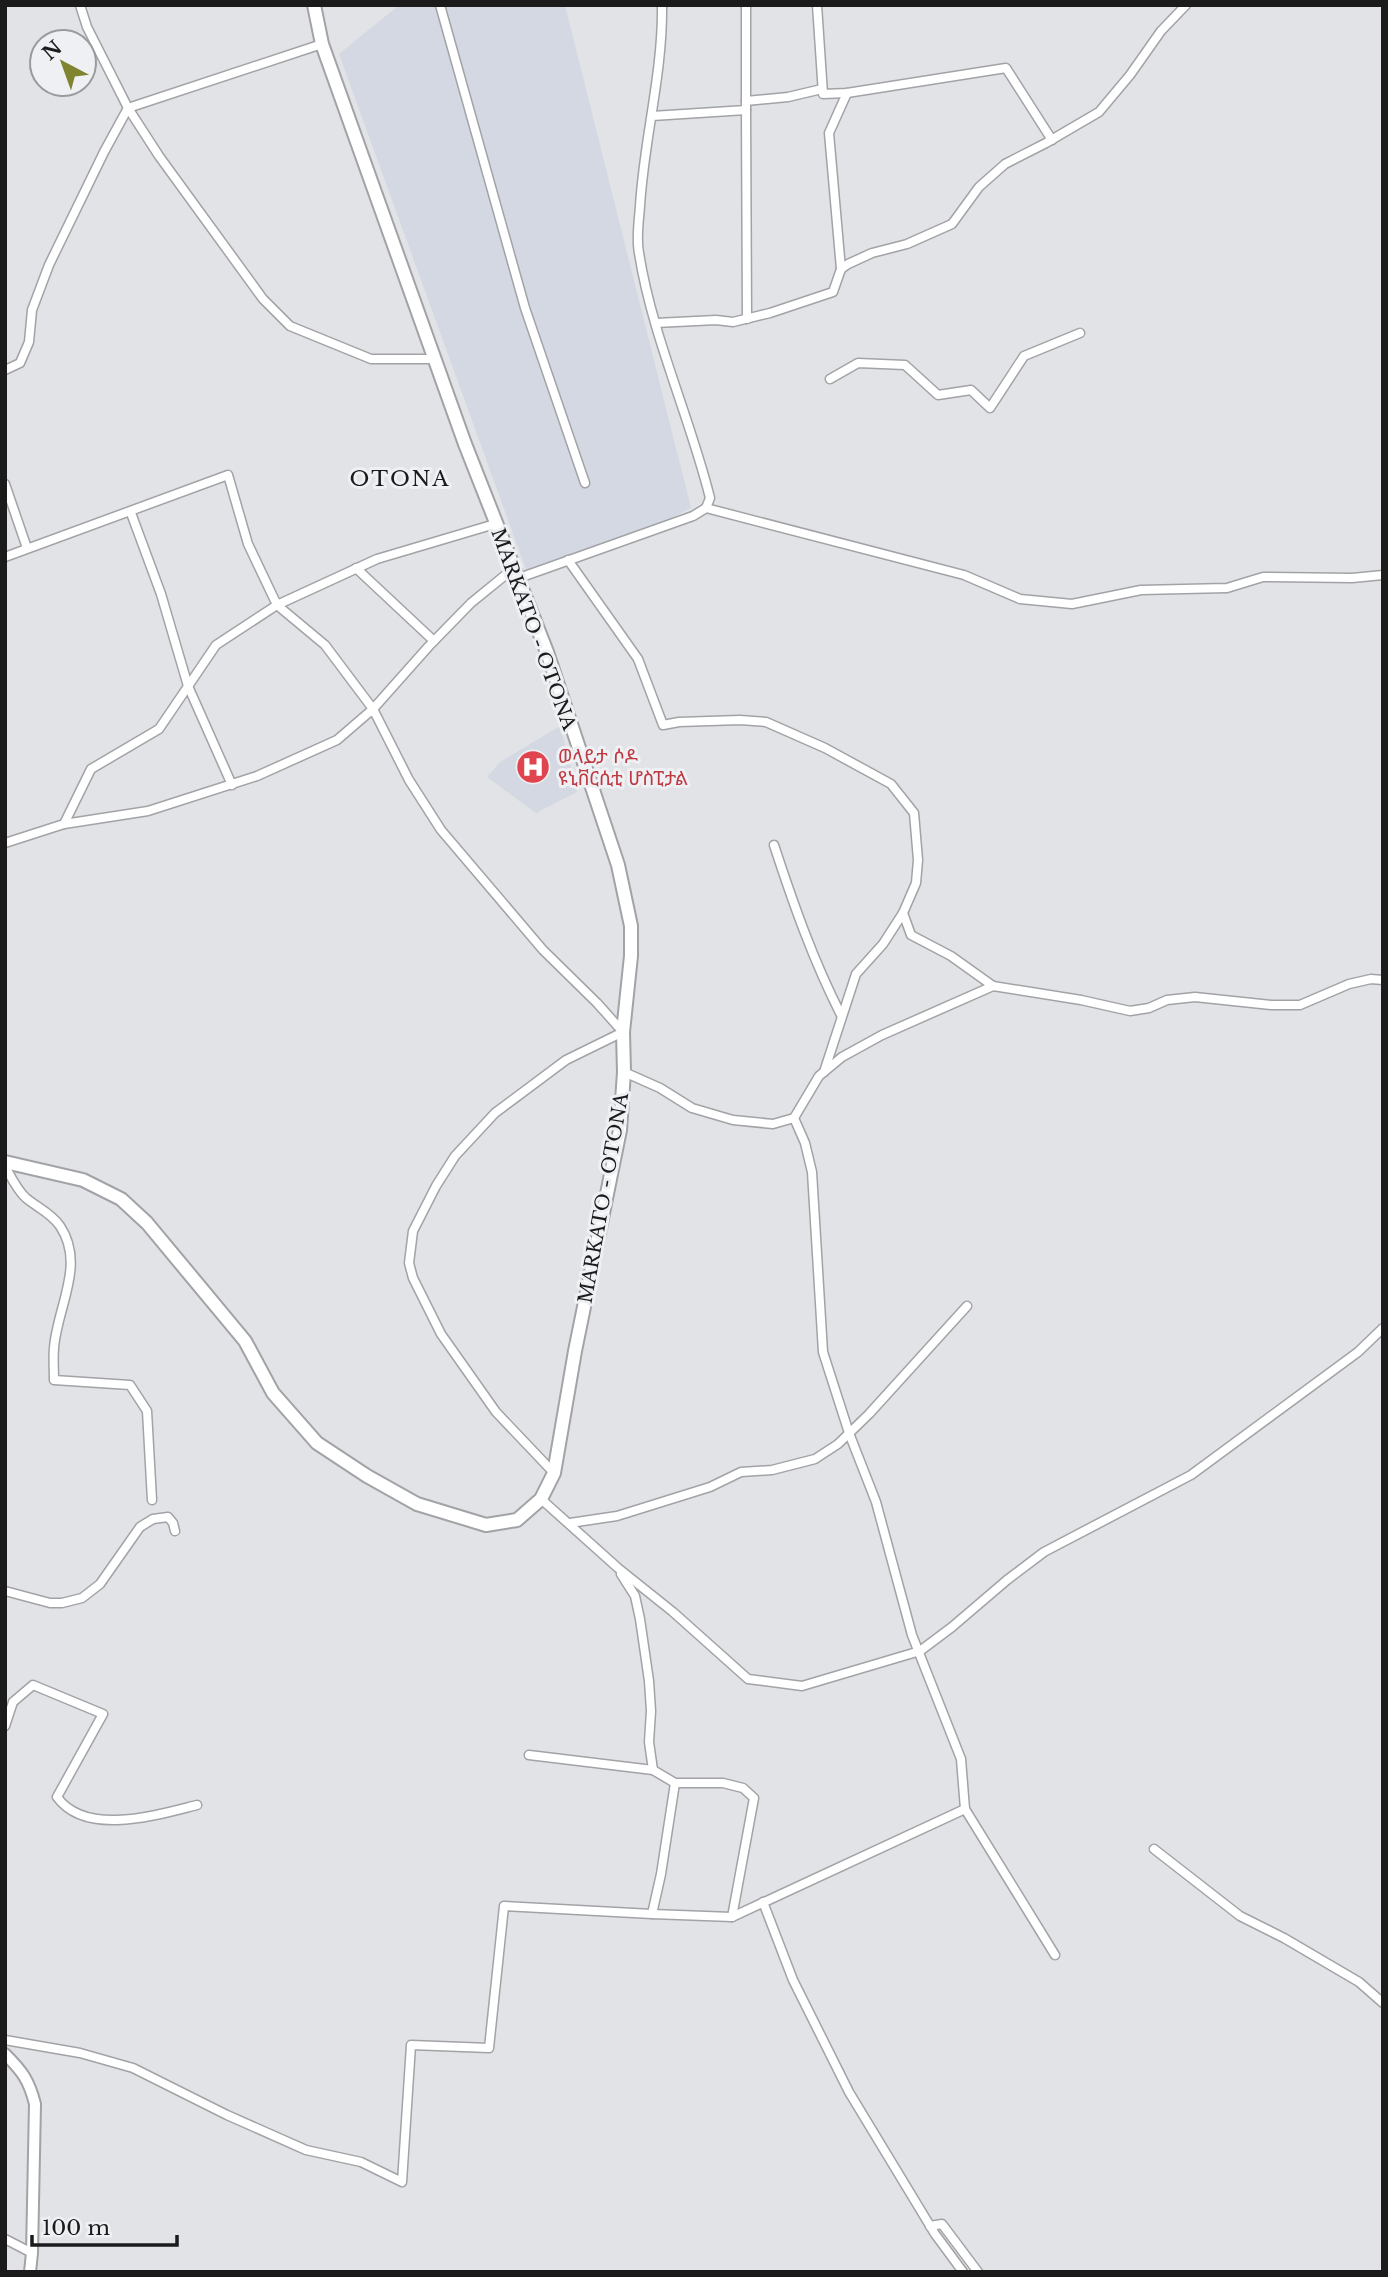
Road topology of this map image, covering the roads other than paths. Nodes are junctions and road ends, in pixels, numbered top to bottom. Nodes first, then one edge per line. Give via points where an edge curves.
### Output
1 (80, 5) edge
2 (314, 5) edge
3 (440, 5) edge
4 (662, 5) edge
5 (746, 5) edge
6 (817, 5) edge
7 (1186, 5) edge
8 (322, 44) junction
9 (822, 89) junction
10 (848, 93) junction
11 (746, 105) junction
12 (128, 108) junction
13 (652, 116) junction
14 (1052, 140) junction
15 (841, 268) junction
16 (747, 319) junction
17 (656, 323) junction
18 (1080, 333) dead end
19 (435, 359) junction
20 (5, 370) edge
21 (830, 379) dead end
22 (586, 483) dead end
23 (5, 484) edge
24 (706, 508) junction
25 (131, 513) junction
26 (495, 524) junction
27 (27, 548) junction
28 (5, 557) edge
29 (568, 560) junction
30 (356, 568) junction
31 (516, 573) junction
32 (1383, 575) edge
33 (277, 605) junction
34 (434, 641) junction
35 (188, 686) junction
36 (373, 709) junction
37 (232, 785) junction
38 (64, 824) junction
39 (5, 843) edge
40 (774, 845) dead end
41 (903, 913) junction
42 (1383, 980) edge
43 (993, 986) junction
44 (841, 1015) junction
45 (623, 1032) junction
46 (624, 1072) junction
47 (824, 1072) junction
48 (794, 1118) junction
49 (5, 1164) edge
50 (967, 1306) dead end
51 (1383, 1328) edge
52 (849, 1433) junction
53 (554, 1473) junction
54 (541, 1499) junction
55 (152, 1500) dead end
56 (570, 1523) junction
57 (175, 1531) dead end
58 (618, 1569) junction
59 (5, 1591) edge
60 (919, 1651) junction
61 (9, 1701) edge
62 (5, 1726) edge
63 (529, 1755) dead end
64 (653, 1770) junction
65 (675, 1783) junction
66 (197, 1805) dead end
67 (965, 1809) junction
68 (1154, 1849) dead end
69 (763, 1902) junction
70 (652, 1914) junction
71 (732, 1917) junction
72 (1055, 1955) dead end
73 (1383, 2003) edge
74 (5, 2040) edge
75 (5, 2053) edge
76 (930, 2226) junction
77 (5, 2239) edge
78 (32, 2253) junction
79 (30, 2272) edge
80 (963, 2272) edge
81 (978, 2272) edge

1 - 12 street
2 - 8 main road, MARKATO - OTONA
3 - 22 street via 525,308
4 - 13 street
5 - 11 street
6 - 9 street
7 - 14 street via 1099,112
8 - 12 street
8 - 19 main road, MARKATO - OTONA
9 - 10 street via 822,94
9 - 11 street
10 - 14 street via 1006,68
10 - 15 street via 828,133
11 - 13 street
11 - 16 street
12 - 19 street via 262,299 290,326 370,359
12 - 20 street via 49,265 32,310 29,342 20,363
13 - 17 street via 642,177 639,253
14 - 15 street via 1004,164 979,187 952,224
15 - 16 street via 834,292
16 - 17 street
17 - 24 street via 707,486 710,498
18 - 21 street via 1024,356 990,408 971,390 938,395 905,365 858,363
19 - 26 main road, MARKATO - OTONA
23 - 27 street
24 - 29 street
24 - 32 street via 964,575 1020,599 1072,604 1140,590 1227,588 1263,577
25 - 27 street
25 - 33 street via 228,475 248,544
25 - 35 street
26 - 30 street
26 - 31 main road, MARKATO - OTONA
27 - 28 street
29 - 31 street
29 - 41 street via 638,659 663,725 766,722 825,747 891,784 914,813 916,883
30 - 33 street
30 - 34 street
31 - 34 street via 471,603
31 - 45 main road, MARKATO - OTONA via 618,865 631,926
33 - 35 street via 216,645
33 - 36 street via 325,645
34 - 36 street
35 - 37 street
35 - 38 street via 159,729 92,769
36 - 37 street via 337,740
36 - 45 street via 441,830 543,950
37 - 38 street via 148,811
38 - 39 street
40 - 44 street via 799,919
41 - 43 street via 911,935
41 - 44 street via 856,974
42 - 43 street via 1349,984 1300,1005 1195,997 1130,1011
43 - 47 street via 882,1035
44 - 47 street
45 - 46 main road, MARKATO - OTONA
45 - 53 street via 566,1060 495,1113 455,1156 413,1231 408,1263 441,1334 496,1412
46 - 48 street via 692,1108 733,1120 773,1124
46 - 53 main road, MARKATO - OTONA via 620,1130
47 - 48 street
48 - 52 street via 812,1172 823,1352
49 - 54 main road, MARKATO - OTONA via 83,1180 121,1199 245,1341 273,1393 317,1443 367,1476 417,1504 485,1525 517,1520
49 - 55 street via 26,1198 60,1226 68,1247 72,1268 54,1346 54,1380 130,1385 147,1411
50 - 52 street
51 - 60 street via 1341,1366 1191,1475 1044,1552
52 - 56 street via 815,1459 741,1472 710,1487 617,1516
52 - 60 street via 876,1503
53 - 54 main road, MARKATO - OTONA
54 - 56 street
56 - 58 street
57 - 59 street via 168,1517 140,1527 100,1584 82,1598 50,1603
58 - 60 street via 748,1679 802,1686
58 - 64 street via 635,1596 640,1619 649,1681
60 - 67 street via 961,1759
61 - 62 street
61 - 66 street via 33,1685 103,1714 57,1797 64,1807 105,1821
63 - 64 street
64 - 65 street
65 - 70 street
65 - 71 street via 723,1783 743,1788 754,1798
67 - 69 street
67 - 72 street
68 - 73 street via 1240,1916 1359,1982
69 - 71 street
69 - 76 street via 793,1980 849,2091
70 - 71 street
70 - 74 street via 504,1906 488,2048 411,2045 402,2182 360,2162 306,2150 133,2068
75 - 78 main road via 23,2071 35,2104
76 - 80 street
76 - 81 street via 942,2224
77 - 78 street
78 - 79 main road

